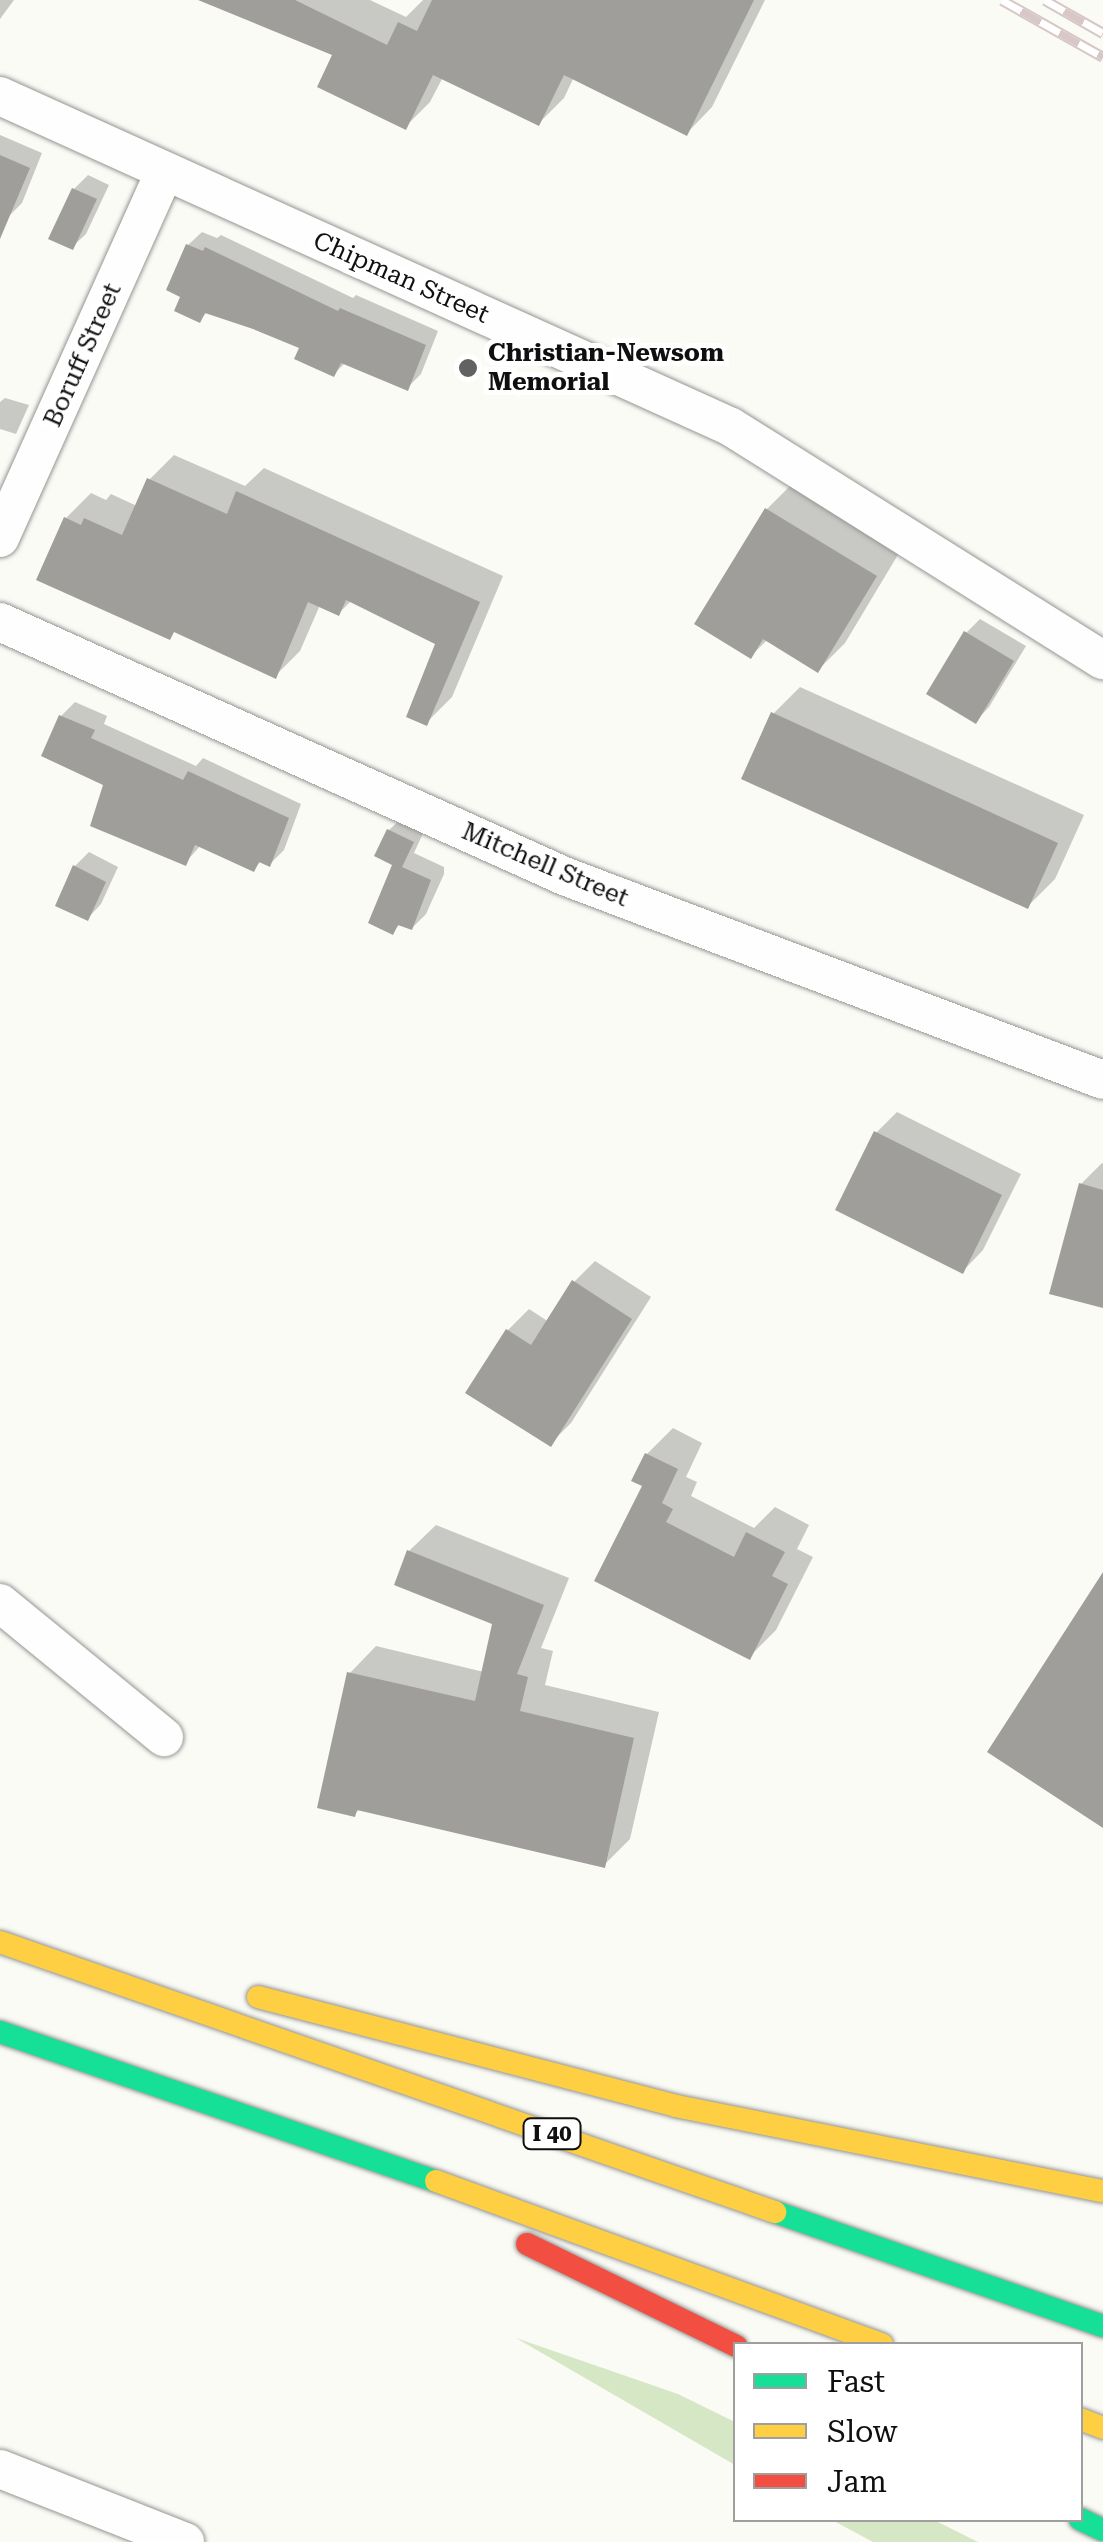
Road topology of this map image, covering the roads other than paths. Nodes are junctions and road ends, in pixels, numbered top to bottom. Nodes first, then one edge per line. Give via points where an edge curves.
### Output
1 (0, 96) edge
2 (165, 171) junction
3 (0, 538) edge
4 (0, 622) edge
5 (1103, 660) edge
6 (1103, 1080) edge
7 (0, 1603) edge
8 (164, 1737) dead end
9 (0, 1930) edge
10 (0, 1942) edge
11 (150, 1969) dead end
12 (243, 1994) dead end
13 (0, 2032) edge
14 (308, 2137) junction
15 (1103, 2190) edge
16 (1103, 2326) edge
17 (877, 2342) edge
18 (733, 2345) edge
19 (0, 2469) edge
20 (185, 2542) edge

1 - 2 street, Chipman Street
2 - 3 street, Boruff Street
2 - 5 street, Chipman Street via 731,427
4 - 6 street, Mitchell Street via 564,876
7 - 8 street
9 - 11 highway
10 - 16 highway, I 40
12 - 15 highway via 676,2106
13 - 14 highway
14 - 17 highway
14 - 18 highway
19 - 20 street

